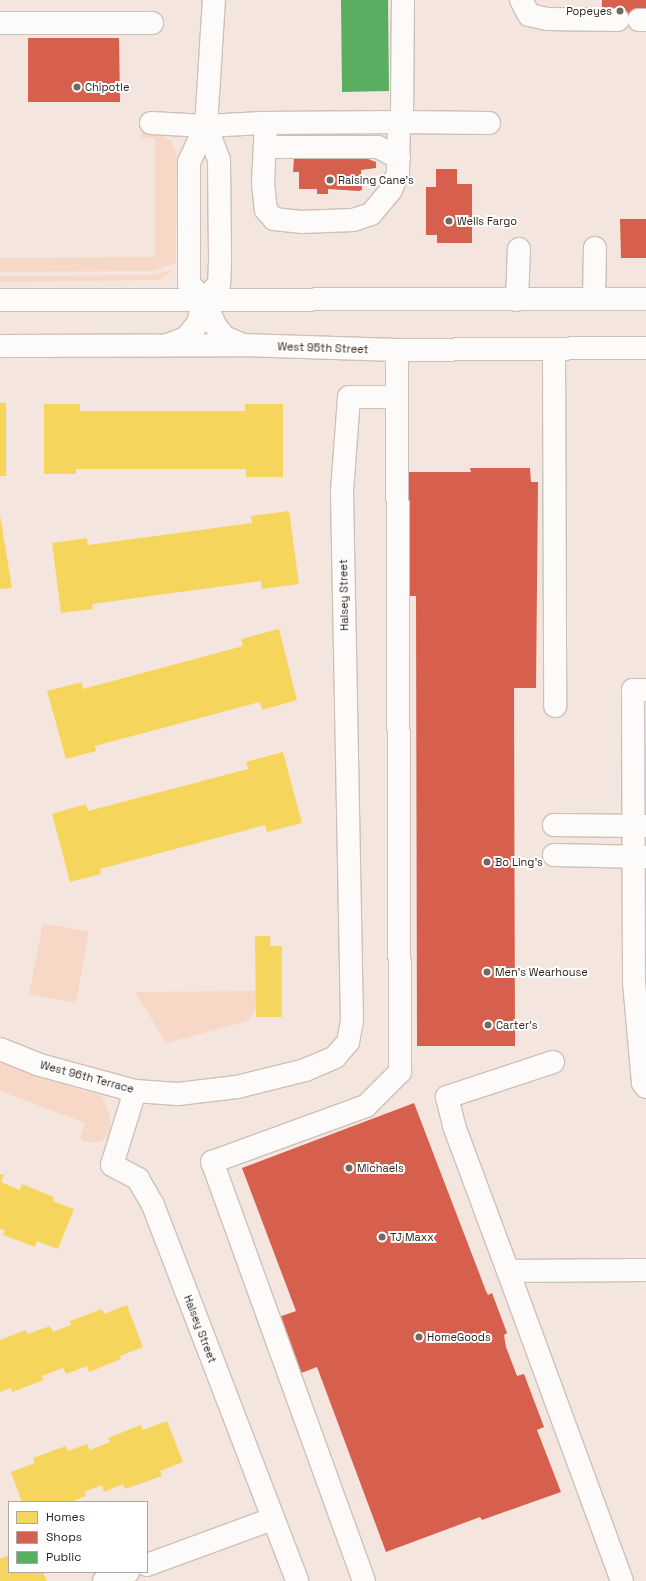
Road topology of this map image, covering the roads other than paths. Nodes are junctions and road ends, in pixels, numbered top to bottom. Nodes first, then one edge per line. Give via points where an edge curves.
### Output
1 (214, 0) edge
2 (403, 0) edge
3 (509, 0) edge
4 (525, 8) edge
5 (634, 20) edge
6 (0, 23) edge
7 (152, 23) dead end
8 (401, 122) junction
9 (151, 123) dead end
10 (266, 123) junction
11 (489, 123) dead end
12 (206, 126) junction
13 (265, 147) junction
14 (399, 158) junction
15 (596, 248) dead end
16 (519, 249) dead end
17 (594, 299) junction
18 (646, 299) edge
19 (0, 300) edge
20 (204, 300) junction
21 (517, 300) junction
22 (243, 345) junction
23 (0, 346) edge
24 (162, 346) junction
25 (646, 348) edge
26 (554, 349) junction
27 (397, 350) junction
28 (397, 397) junction
29 (646, 690) edge
30 (555, 706) dead end
31 (554, 825) dead end
32 (640, 826) edge
33 (554, 855) dead end
34 (640, 857) edge
35 (350, 889) joint
36 (0, 1049) edge
37 (553, 1062) dead end
38 (646, 1086) edge
39 (136, 1091) junction
40 (646, 1270) edge
41 (508, 1271) junction
42 (272, 1519) junction
43 (148, 1565) edge
44 (125, 1573) edge
45 (104, 1581) edge
46 (297, 1581) edge
47 (364, 1581) edge
48 (622, 1581) edge

1 - 12 street
2 - 8 street
3 - 4 street via 512,10
4 - 5 street via 548,19
6 - 7 street
8 - 10 street
8 - 11 street
8 - 14 street
9 - 12 street
10 - 12 street
10 - 13 street
12 - 20 street via 219,160 220,261 219,284
12 - 20 street via 189,162 189,284
13 - 14 street via 378,147
13 - 14 street via 266,210 274,219 301,222 353,220 371,214 391,190 398,174
15 - 17 street
16 - 21 street
17 - 18 street
17 - 21 street
19 - 20 street
20 - 21 street
20 - 22 street via 215,325 224,337
20 - 24 street via 198,323 186,338
22 - 24 street, West 95th Street
22 - 27 street, West 95th Street
23 - 24 street, West 95th Street
25 - 26 street, West 95th Street
26 - 27 street, West 95th Street
26 - 30 street
27 - 28 street
28 - 35 street, Halsey Street via 348,397 342,491
28 - 47 street via 400,1072 366,1106 212,1162
29 - 32 street via 632,690
31 - 32 street
32 - 34 street
33 - 34 street
34 - 38 street via 634,982 643,1083
35 - 39 street, West 96th Terrace via 352,1022 348,1042 335,1057 305,1070 237,1087 178,1094
36 - 39 street, West 96th Terrace via 40,1065
37 - 41 street via 447,1097 454,1126
39 - 42 street, Halsey Street via 112,1165 138,1179 153,1205
40 - 41 street
41 - 48 street
42 - 43 street
42 - 46 street, Halsey Street
44 - 45 street

